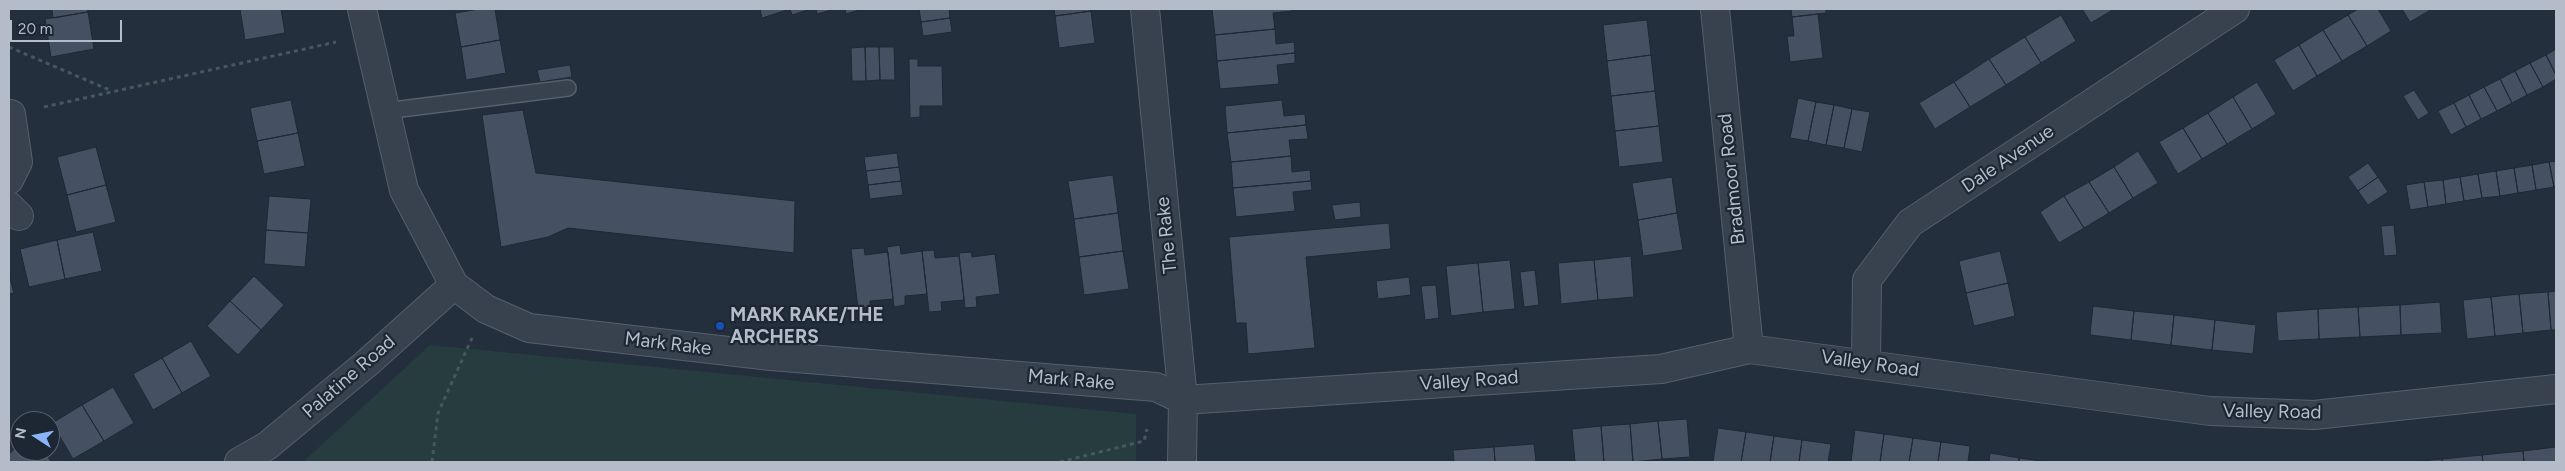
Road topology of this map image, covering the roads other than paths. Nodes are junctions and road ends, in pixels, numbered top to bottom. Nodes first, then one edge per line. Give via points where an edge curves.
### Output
1 (362, 9) edge
2 (1145, 9) edge
3 (1715, 9) edge
4 (2235, 9) edge
5 (568, 88) dead end
6 (385, 111) junction
7 (11, 114) road end
8 (9, 180) edge
9 (454, 285) junction
10 (1749, 349) junction
11 (1866, 363) junction
12 (2556, 389) edge
13 (1183, 400) junction
14 (240, 462) edge
15 (1182, 462) edge

1 - 6 street, Mark Rake
2 - 13 street, The Rake
3 - 10 street, Bradmoor Road
4 - 11 street, Dale Avenue via 1910,223 1867,280
5 - 6 lane
6 - 9 street, Mark Rake via 404,190
7 - 8 street via 18,162
9 - 13 street, Mark Rake via 486,309 530,328 771,356 1156,387
9 - 14 street, Palatine Road via 267,446
10 - 11 street, Valley Road
10 - 13 street, Valley Road via 1661,368
11 - 12 street, Valley Road via 2210,411 2314,415
13 - 15 street, The Rake

